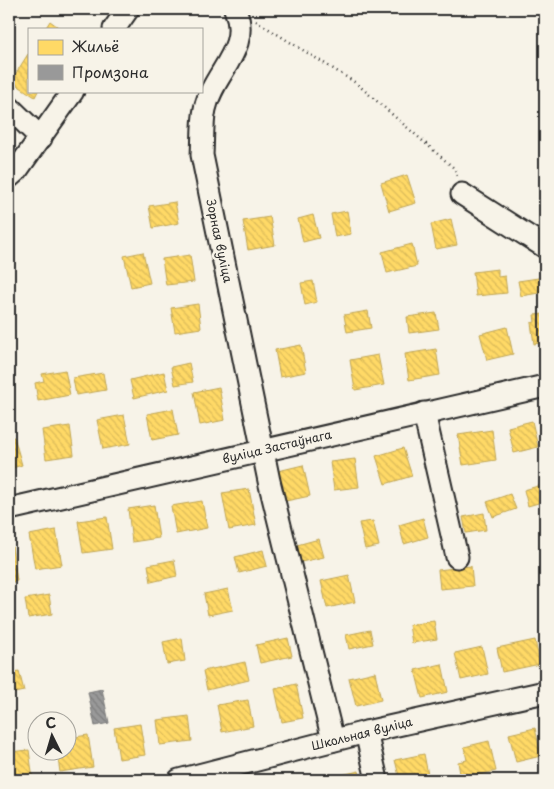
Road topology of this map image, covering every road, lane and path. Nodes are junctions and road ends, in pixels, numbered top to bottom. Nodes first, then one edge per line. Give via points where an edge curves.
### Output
1 (128, 9) edge
2 (243, 14) edge
3 (115, 28) edge
4 (72, 92) edge
5 (9, 107) edge
6 (41, 138) junction
7 (9, 177) edge
8 (462, 194) joint
9 (545, 247) edge
10 (545, 386) edge
11 (424, 414) junction
12 (263, 450) junction
13 (9, 508) edge
14 (457, 557) dead end
15 (545, 692) edge
16 (366, 732) junction
17 (333, 740) junction
18 (184, 780) edge
19 (377, 780) edge

1 - 3 street
2 - 8 path via 356,84 455,168
2 - 12 street, Зорная вуліца via 240,38 205,108 202,155
4 - 6 street
5 - 6 street
6 - 7 street
8 - 9 street
10 - 11 street, вуліца Застаўнага
11 - 12 street, вуліца Застаўнага
11 - 14 street
12 - 13 street, вуліца Застаўнага
12 - 17 street, Зорная вуліца
15 - 16 street, Школьная вуліца
16 - 17 street, Школьная вуліца
16 - 19 street
17 - 18 street, Школьная вуліца

